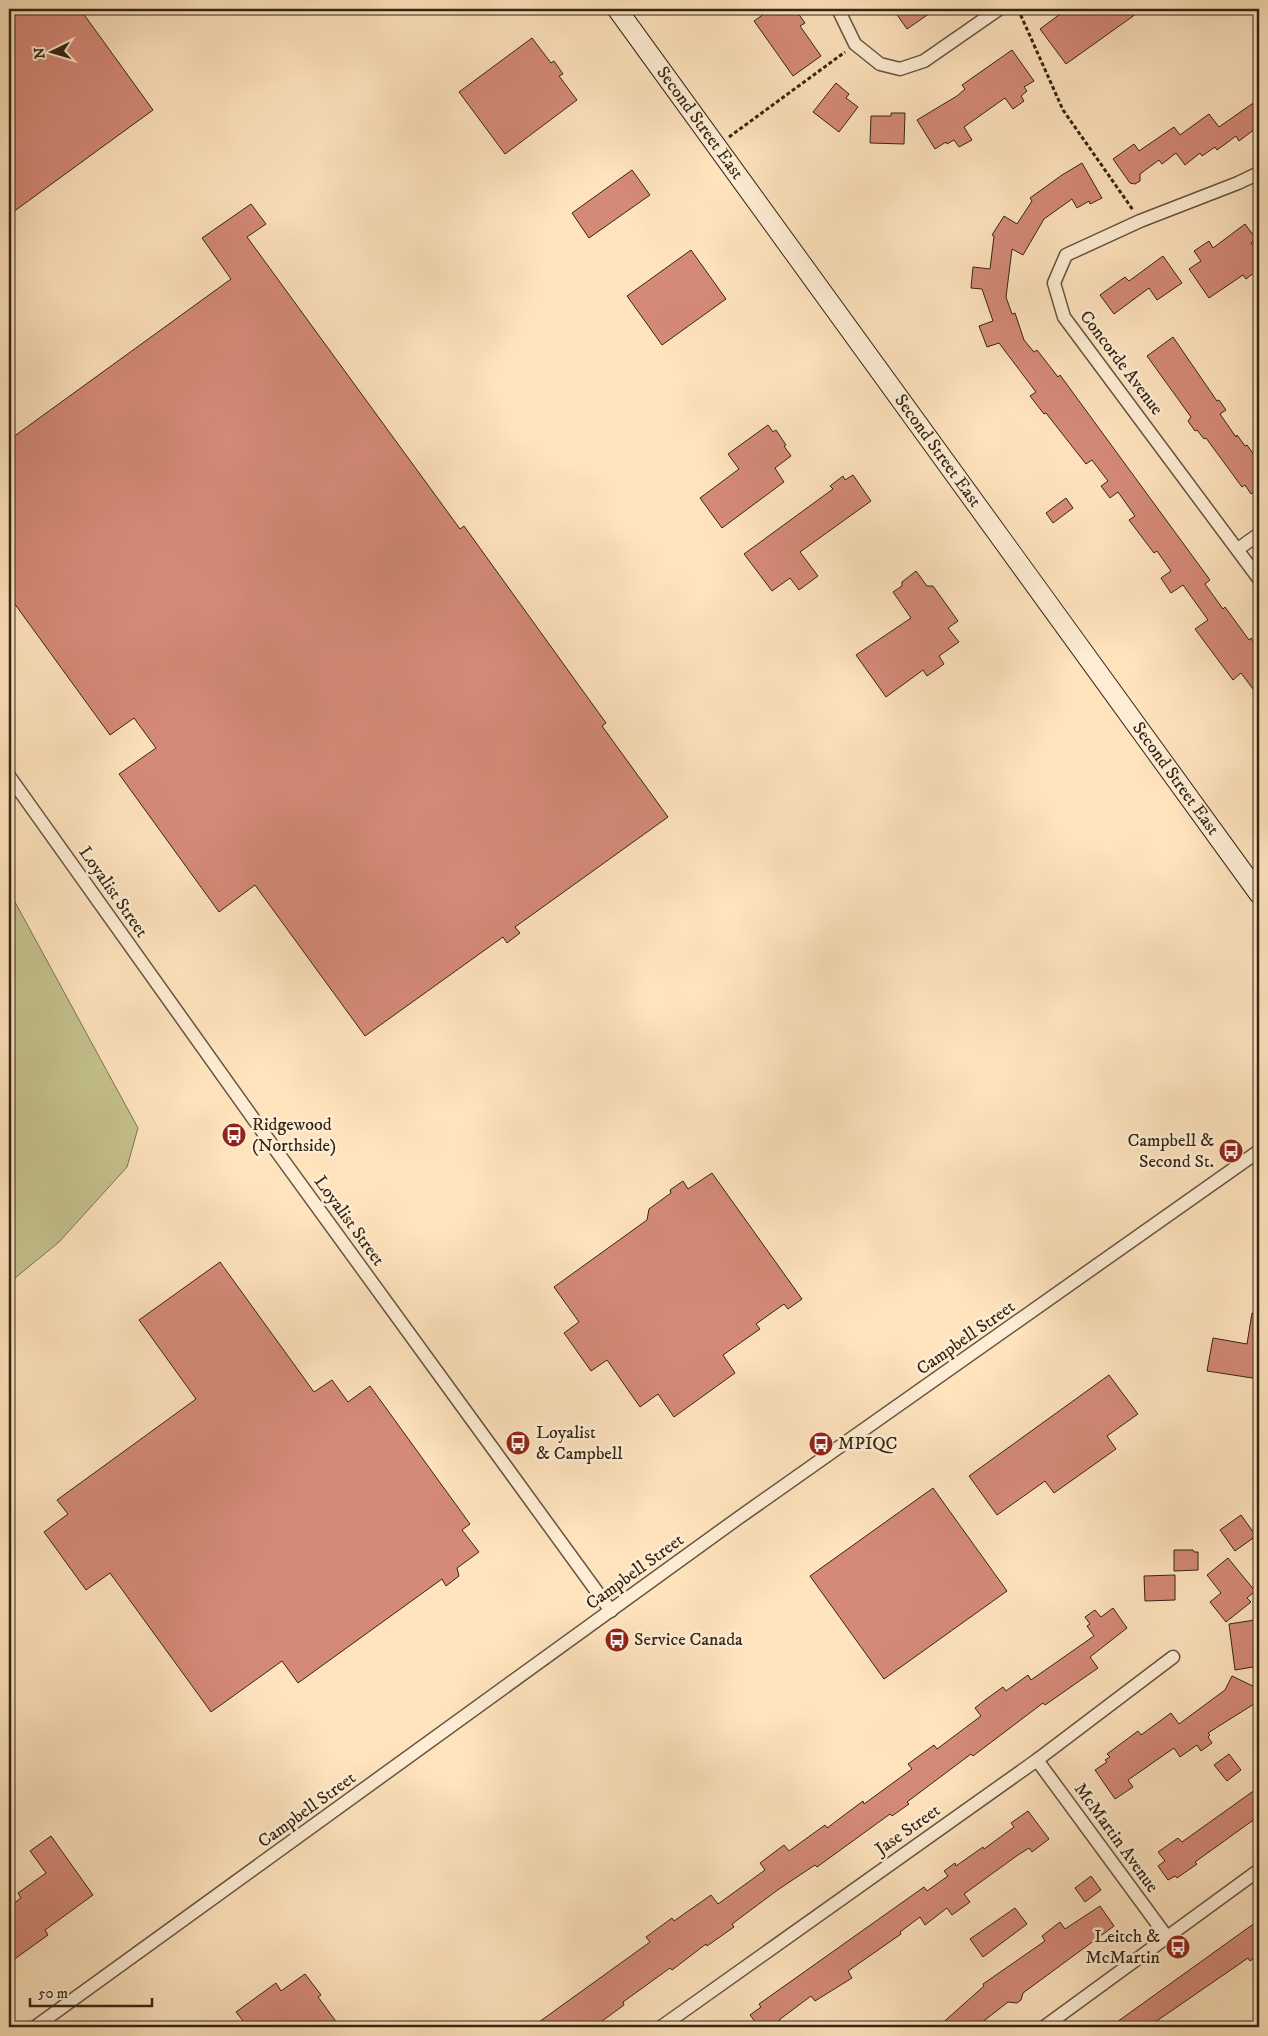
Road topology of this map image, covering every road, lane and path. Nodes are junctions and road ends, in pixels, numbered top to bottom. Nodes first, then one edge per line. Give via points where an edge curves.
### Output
1 (616, 9) edge
2 (838, 9) edge
3 (1000, 9) edge
4 (1018, 9) edge
5 (855, 44) junction
6 (717, 146) junction
7 (1259, 173) edge
8 (1140, 221) junction
9 (1259, 534) edge
10 (1238, 550) junction
11 (1259, 579) edge
12 (9, 776) edge
13 (1259, 894) edge
14 (1259, 1152) edge
15 (611, 1611) junction
16 (1173, 1657) dead end
17 (1037, 1760) junction
18 (1259, 1870) edge
19 (1167, 1937) junction
20 (36, 2027) edge
21 (661, 2027) edge
22 (1044, 2027) edge

1 - 6 main road, Second Street East
2 - 5 street
3 - 5 street via 924,61 900,69 880,64
4 - 8 path via 1063,110
5 - 6 path
6 - 13 main road, Second Street East
7 - 8 street, Concorde Avenue
8 - 10 street, Concorde Avenue via 1066,255 1054,283 1064,316
9 - 10 street
10 - 11 street, Concorde Avenue
12 - 15 street, Loyalist Street
14 - 15 street, Campbell Street
15 - 20 street, Campbell Street
16 - 17 street, Jase Street
17 - 19 street, McMartin Avenue
17 - 21 street, Jase Street
18 - 19 street
19 - 22 street

